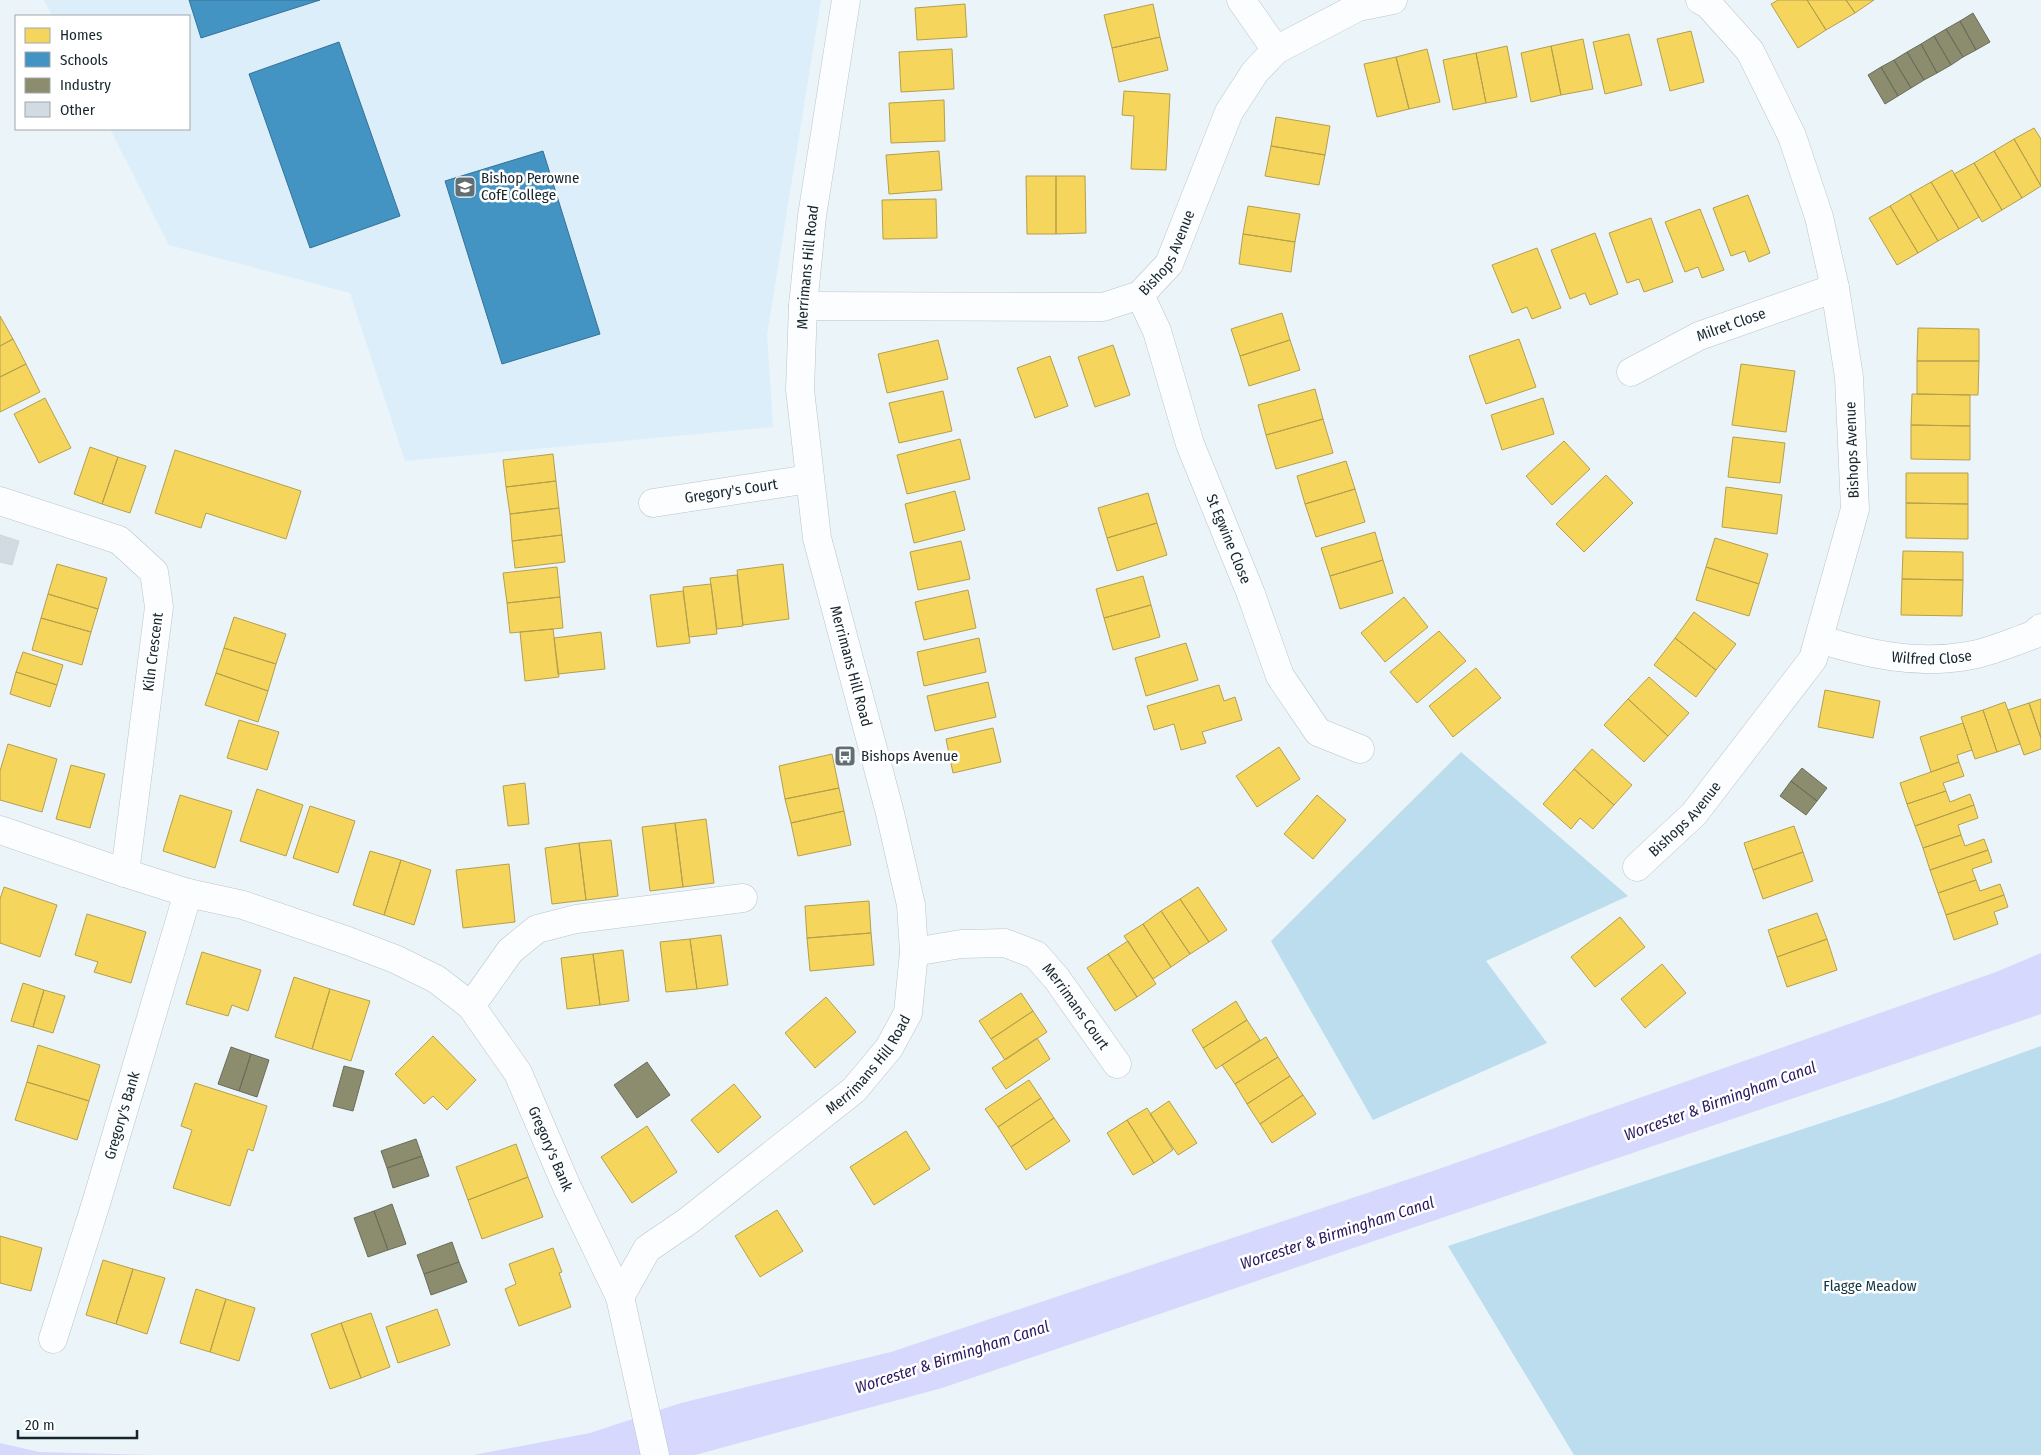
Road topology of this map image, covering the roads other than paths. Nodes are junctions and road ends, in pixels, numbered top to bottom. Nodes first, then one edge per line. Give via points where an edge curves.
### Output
1 (846, 0) edge
2 (1241, 0) edge
3 (1393, 0) edge
4 (1707, 1) edge
5 (1276, 50) junction
6 (1835, 288) junction
7 (1140, 295) junction
8 (803, 306) junction
9 (1631, 372) dead end
10 (809, 479) junction
11 (0, 501) edge
12 (653, 503) dead end
13 (2041, 628) edge
14 (1818, 639) junction
15 (1360, 750) dead end
16 (0, 830) edge
17 (1637, 867) dead end
18 (125, 873) junction
19 (188, 893) junction
20 (742, 898) dead end
21 (914, 952) junction
22 (471, 1006) junction
23 (1117, 1064) dead end
24 (620, 1296) junction
25 (53, 1339) dead end
26 (655, 1455) edge

1 - 8 street, Merrimans Hill Road via 812,216
2 - 5 street
3 - 5 street, Bishops Avenue via 1358,7
4 - 6 street, Bishops Avenue via 1750,51 1792,136 1819,217
5 - 7 street, Bishops Avenue via 1255,72 1229,112 1169,264
6 - 9 street, Milret Close via 1699,336
6 - 14 street, Bishops Avenue via 1849,377 1855,509
7 - 8 street, Bishops Avenue via 1103,307
7 - 15 street, St Egwine Close via 1157,331 1190,444 1251,594 1280,676 1318,732
8 - 10 street, Merrimans Hill Road via 800,390
10 - 12 street, Gregory's Court
10 - 21 street, Merrimans Hill Road via 817,538 902,860 911,905
11 - 18 street, Kiln Crescent via 119,540 154,572 159,607
13 - 14 street, Wilfred Close via 2033,635 1967,656 1912,659 1866,654
14 - 17 street, Bishops Avenue via 1813,659 1694,814
16 - 18 street, Gregory's Bank
18 - 19 street, Gregory's Bank
19 - 22 street, Gregory's Bank via 242,905 395,959 436,979
19 - 25 street, Gregory's Bank
20 - 22 street via 576,919 537,929 510,951
21 - 23 street, Merrimans Court via 961,944 1005,943 1036,955 1057,978
21 - 24 street, Merrimans Hill Road via 908,1013 889,1048 854,1090 688,1221 647,1249
22 - 24 street, Gregory's Bank via 518,1073 567,1187
24 - 26 street, Gregory's Bank

